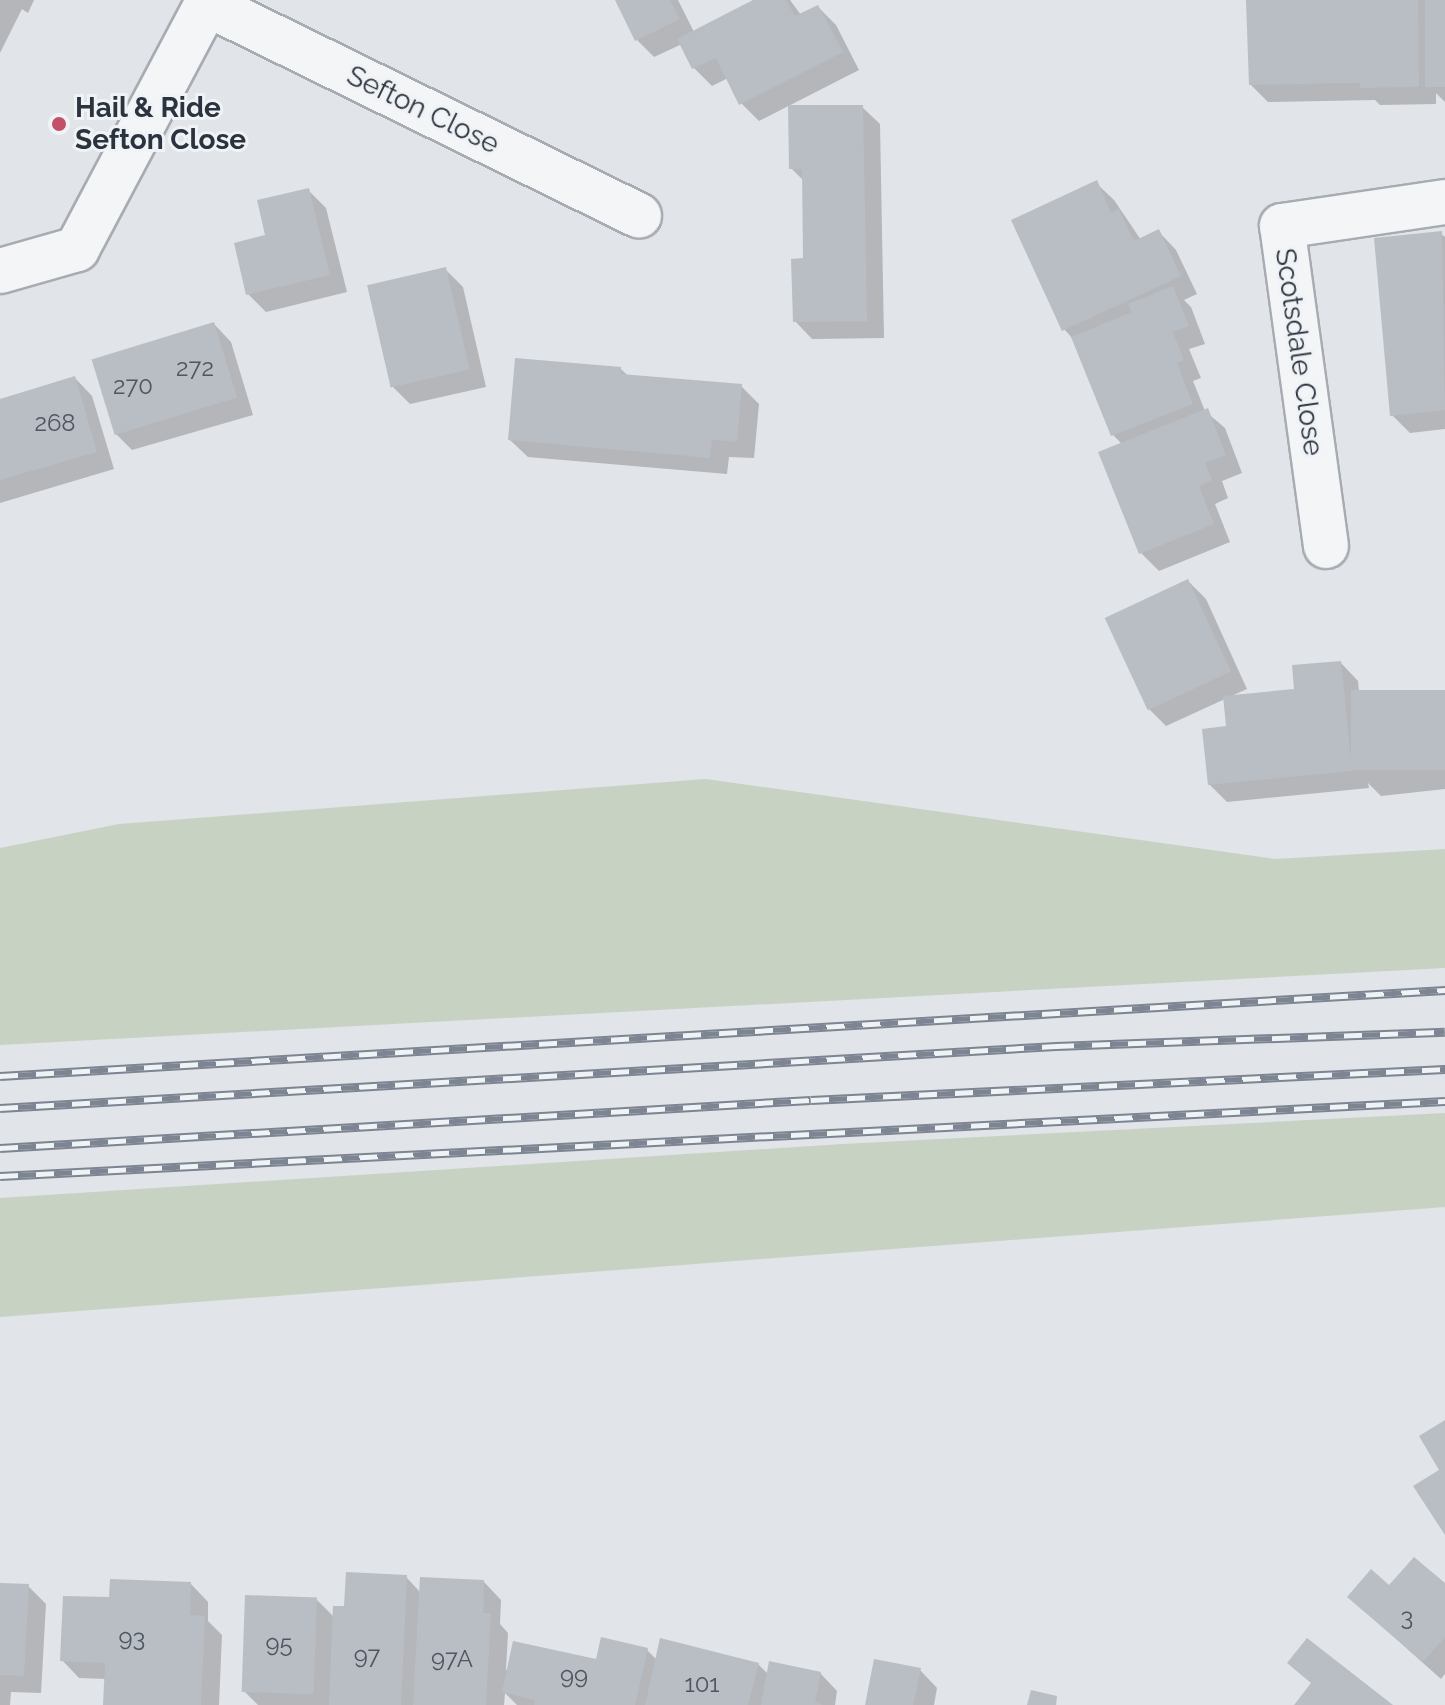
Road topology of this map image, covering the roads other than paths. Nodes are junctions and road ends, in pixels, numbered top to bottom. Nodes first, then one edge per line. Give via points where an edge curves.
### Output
1 (208, 2) edge
2 (1445, 202) edge
3 (639, 216) dead end
4 (0, 271) edge
5 (1326, 546) dead end

1 - 3 street, Sefton Close
1 - 4 street via 77,249
2 - 5 street, Scotsdale Close via 1282,226

